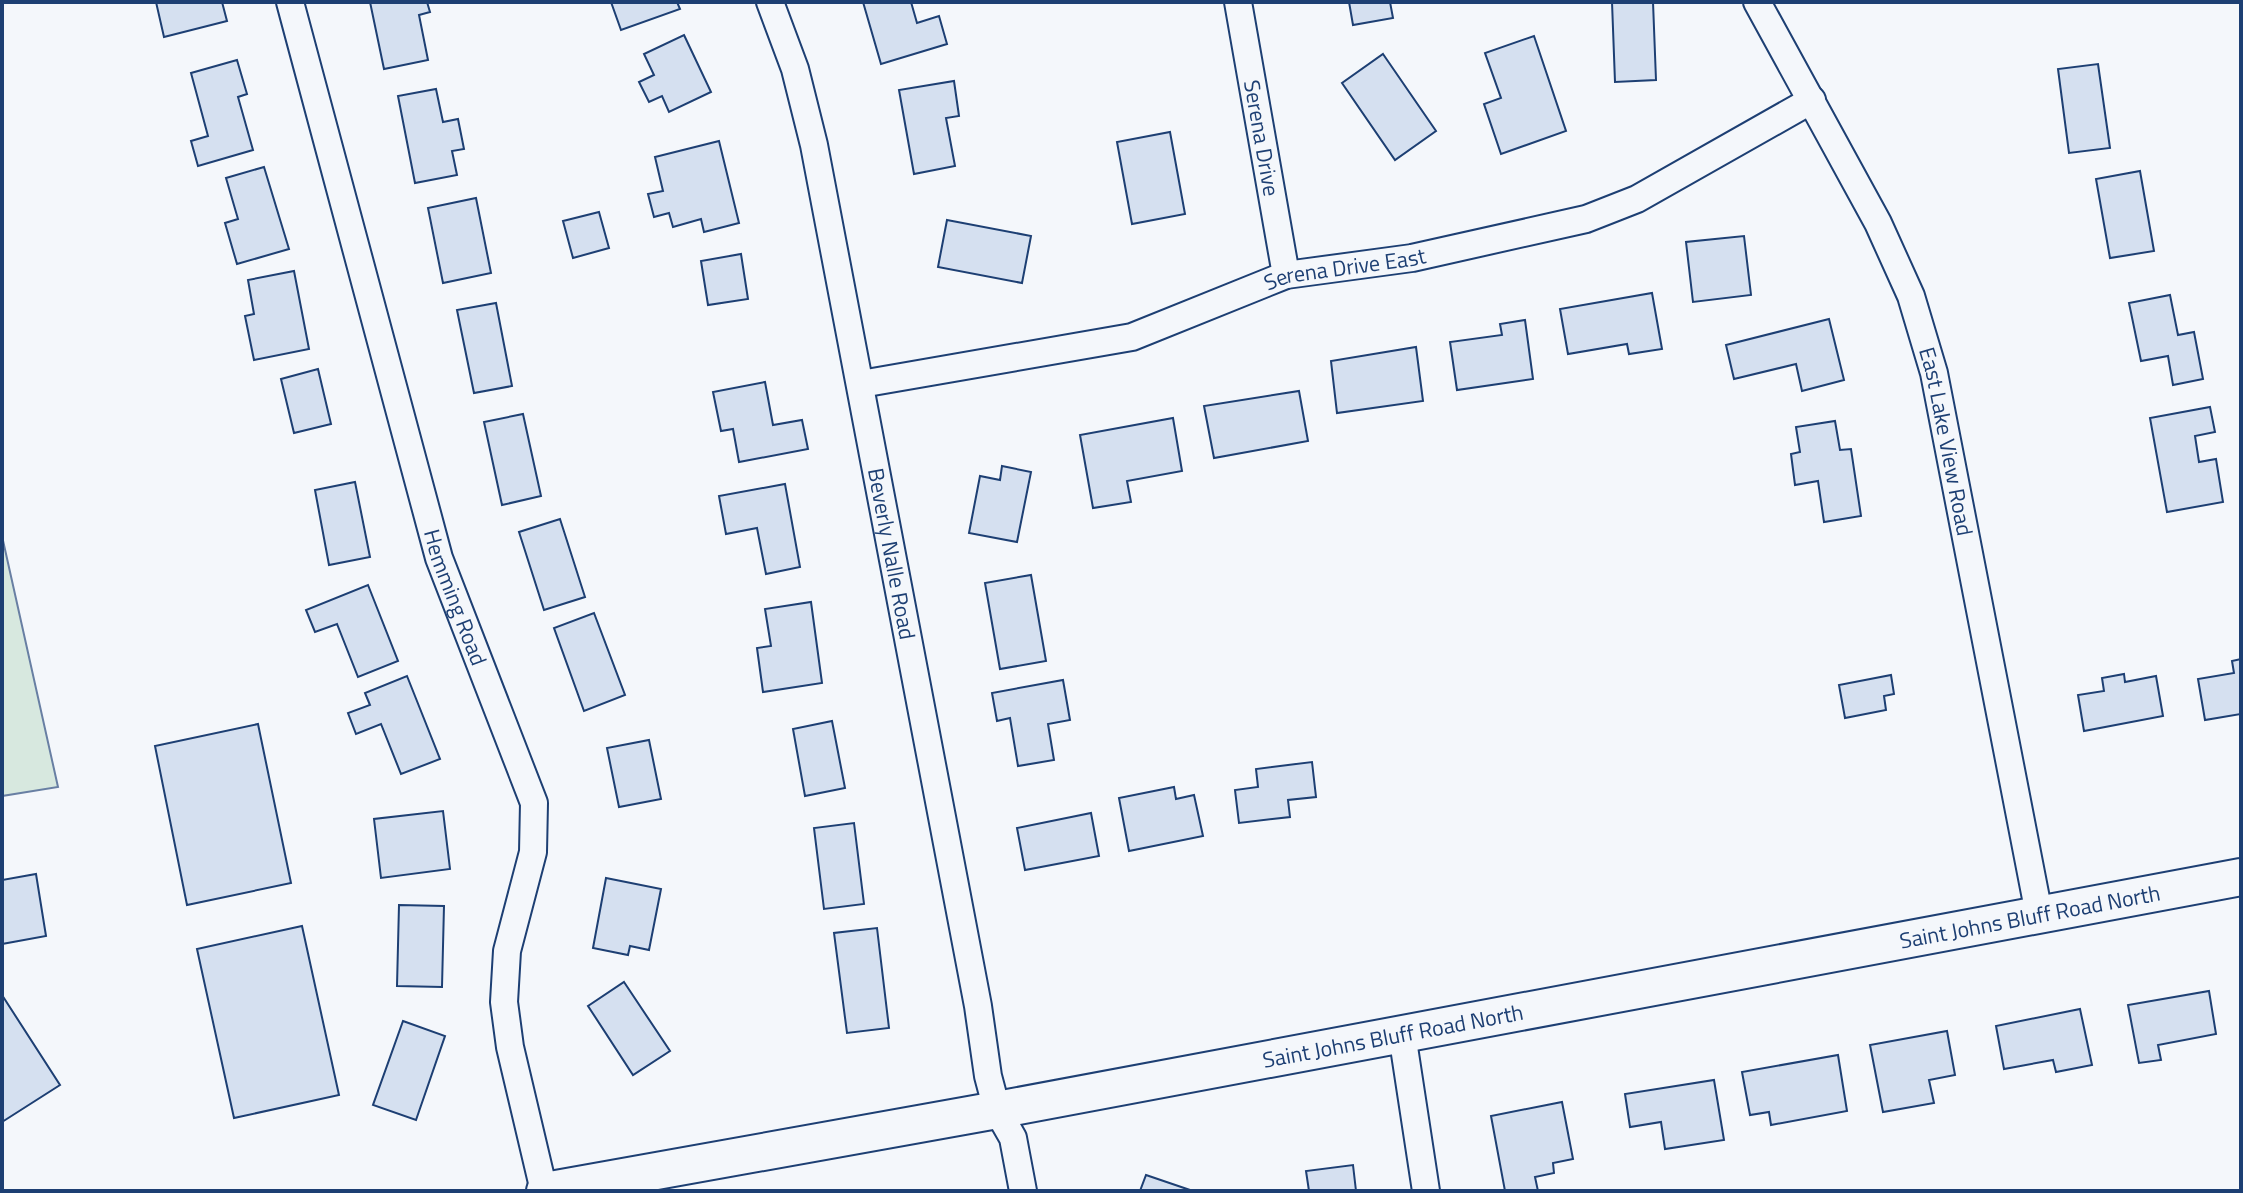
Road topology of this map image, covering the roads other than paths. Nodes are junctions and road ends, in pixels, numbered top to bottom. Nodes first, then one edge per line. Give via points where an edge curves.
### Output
1 (290, 2) edge
2 (770, 2) edge
3 (1238, 2) edge
4 (1757, 2) edge
5 (1812, 100) junction
6 (1286, 275) junction
7 (861, 384) junction
8 (2241, 877) edge
9 (2039, 914) junction
10 (1402, 1034) junction
11 (997, 1110) junction
12 (545, 1191) edge
13 (1023, 1191) edge
14 (1426, 1191) edge

1 - 12 street, Hemming Road via 439,558 534,803 533,852 507,951 504,1002
2 - 7 street, Beverly Nalle Road via 795,69 814,145
3 - 6 street, Serena Drive
4 - 5 street, East Lake View Road
5 - 6 street, Serena Drive East via 1637,199 1586,219 1412,258
5 - 9 street, East Lake View Road via 1911,296 1934,373
6 - 7 street, Serena Drive East via 1132,337
7 - 11 street, Beverly Nalle Road
8 - 9 main road, Saint Johns Bluff Road North
9 - 10 main road, Saint Johns Bluff Road North
10 - 11 main road, Saint Johns Bluff Road North
10 - 14 street
11 - 12 main road, Saint Johns Bluff Road North
11 - 13 street, Beverly Nalle Road via 1013,1138

